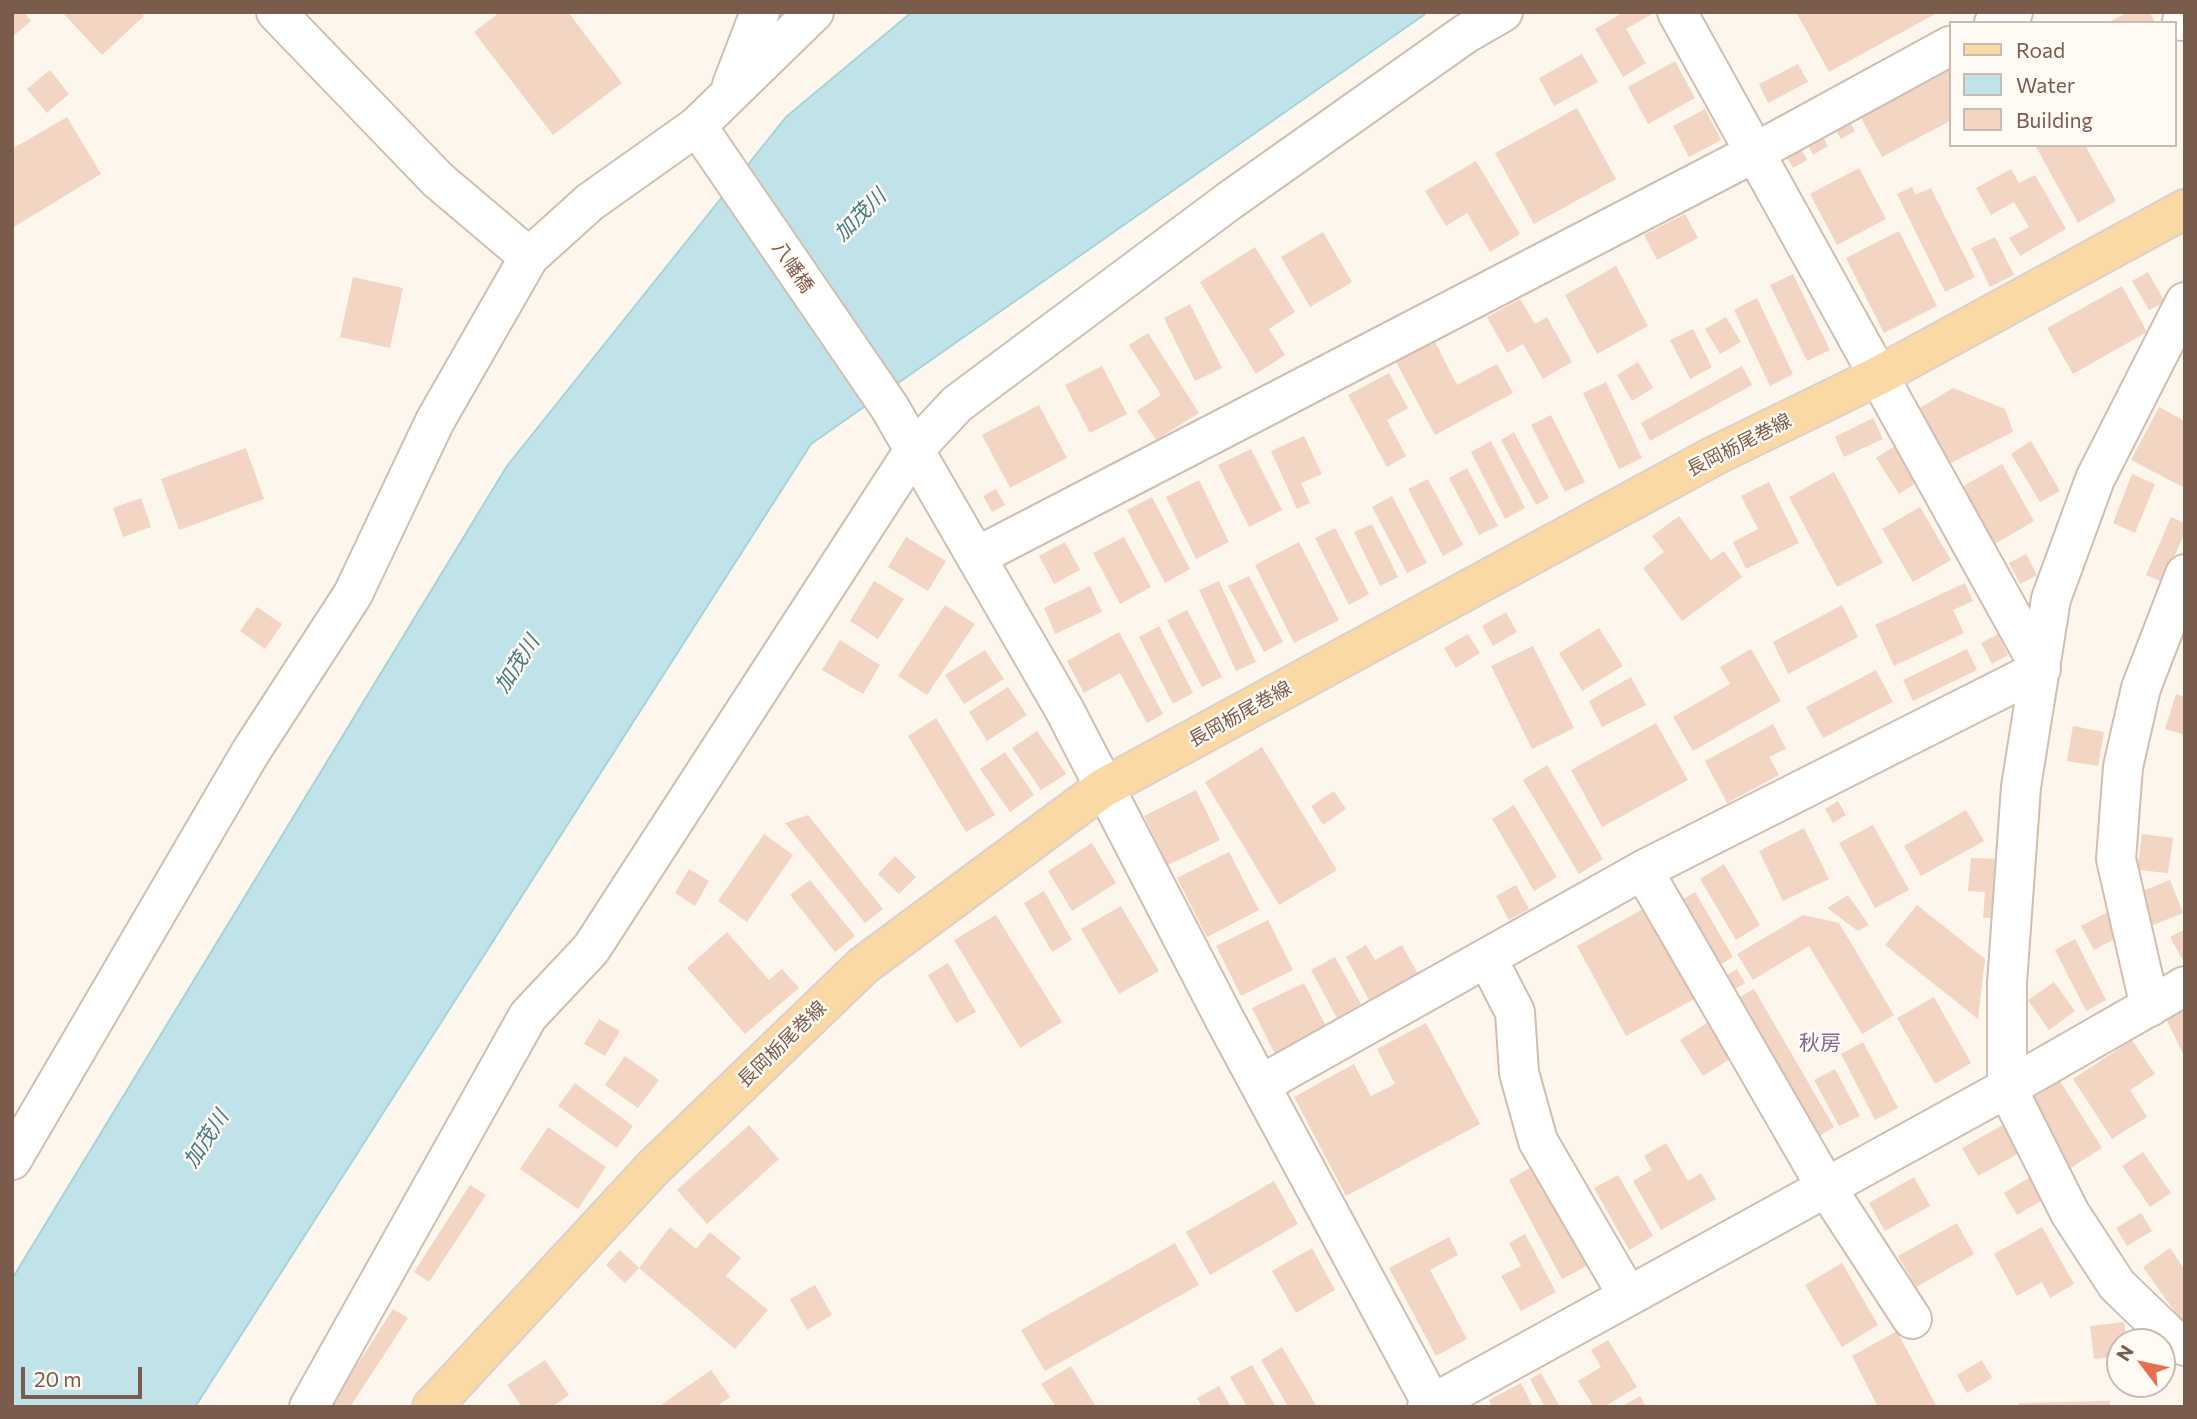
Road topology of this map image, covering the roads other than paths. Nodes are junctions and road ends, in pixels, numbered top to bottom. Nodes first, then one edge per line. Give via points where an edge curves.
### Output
1 (276, 12) edge
2 (760, 12) edge
3 (814, 12) edge
4 (1503, 12) edge
5 (1676, 12) edge
6 (2014, 12) edge
7 (1998, 21) edge
8 (1948, 48) edge
9 (728, 96) junction
10 (697, 126) junction
11 (1754, 153) junction
12 (2185, 209) edge
13 (529, 257) junction
14 (2185, 302) edge
15 (1878, 376) junction
16 (914, 450) junction
17 (976, 557) junction
18 (2185, 574) edge
19 (2041, 669) junction
20 (1103, 788) junction
21 (1643, 870) junction
22 (1487, 958) junction
23 (2185, 986) edge
24 (2150, 1007) junction
25 (1260, 1085) junction
26 (2007, 1088) junction
27 (12, 1160) edge
28 (1826, 1187) junction
29 (1628, 1296) junction
30 (1912, 1319) dead end
31 (2185, 1346) edge
32 (1430, 1405) edge
33 (309, 1407) edge
34 (432, 1407) edge

1 - 13 street via 438,180
2 - 9 street
3 - 9 street
4 - 16 street via 1229,201 957,404
5 - 11 street
6 - 7 street
8 - 11 street
9 - 10 street
10 - 13 street via 590,202
10 - 16 street, 八幡橋
11 - 15 street
11 - 17 street
12 - 15 main road, 長岡栃尾巻線
13 - 27 street via 435,421 353,594 250,753
14 - 19 street via 2095,479 2051,599
15 - 19 street
15 - 20 main road, 長岡栃尾巻線 via 1714,456
16 - 17 street, 八幡橋
16 - 33 street via 591,949 528,1016
17 - 20 street, 八幡橋 via 1064,709
18 - 24 street via 2141,688 2123,767 2116,859
19 - 21 street
19 - 26 street via 2021,788 2007,983
20 - 25 street, 八幡橋
20 - 34 main road, 長岡栃尾巻線 via 864,965 653,1168
21 - 22 street
21 - 28 street
22 - 25 street
22 - 29 street via 1515,1012 1519,1073 1538,1141
23 - 24 street
24 - 26 street
25 - 32 street, 八幡橋
26 - 28 street
26 - 31 street via 2070,1213 2117,1285
28 - 29 street
28 - 30 street
29 - 32 street

